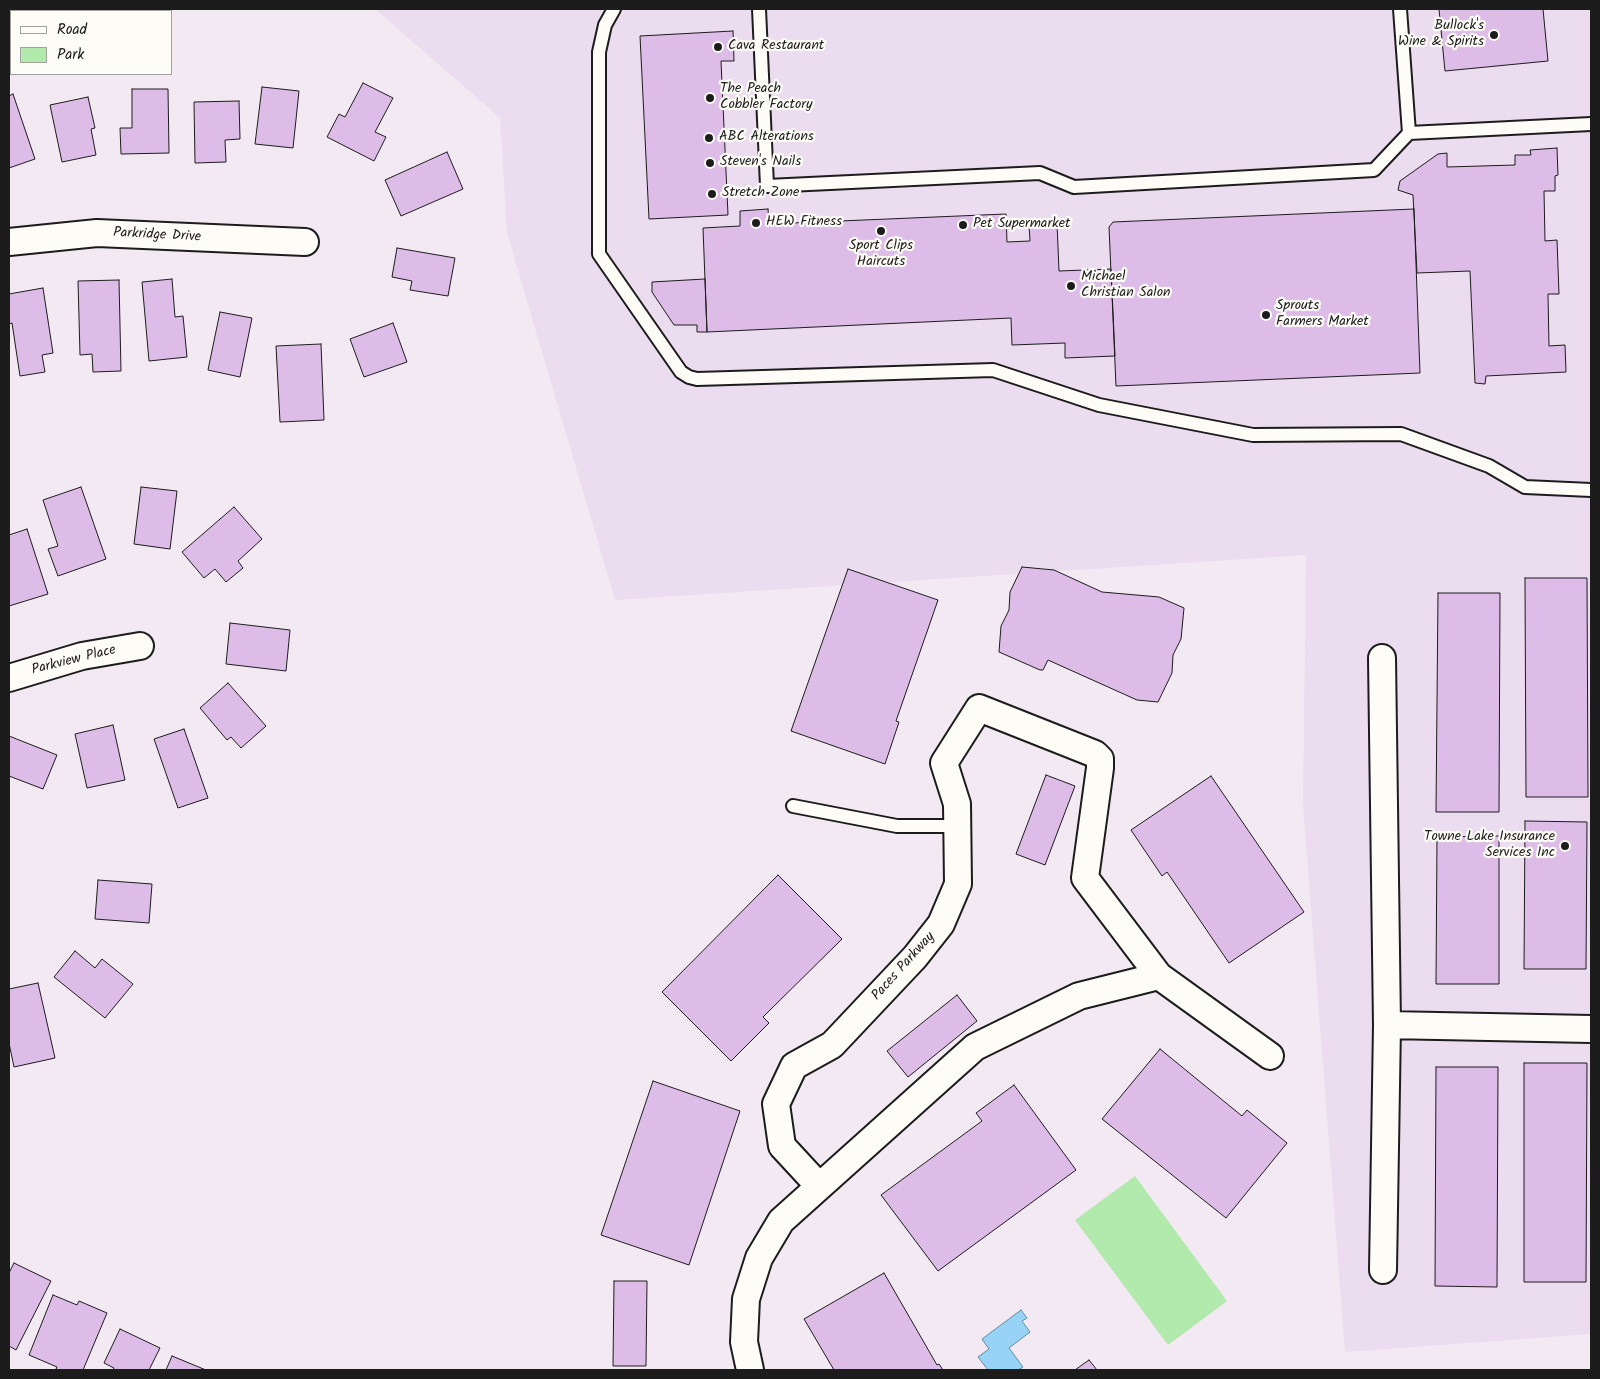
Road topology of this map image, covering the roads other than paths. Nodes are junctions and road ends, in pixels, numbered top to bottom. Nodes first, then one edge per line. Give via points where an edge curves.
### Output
1 (614, 9) edge
2 (759, 9) edge
3 (1400, 9) edge
4 (1591, 124) edge
5 (1408, 133) junction
6 (9, 242) edge
7 (305, 242) dead end
8 (1591, 490) edge
9 (140, 646) dead end
10 (1382, 658) dead end
11 (9, 678) edge
12 (793, 806) dead end
13 (957, 826) junction
14 (1159, 976) junction
15 (1387, 1025) junction
16 (1591, 1028) edge
17 (1270, 1056) dead end
18 (819, 1186) junction
19 (1383, 1270) dead end
20 (750, 1370) edge

1 - 8 lane via 599,52 599,254 681,372 689,377 992,370 1099,404 1253,435 1401,434 1489,466 1525,487
2 - 5 lane via 767,186 1040,173 1074,187 1374,170
3 - 5 lane
4 - 5 lane
6 - 7 street, Parkridge Drive via 106,233
9 - 11 street, Parkview Place via 82,656
10 - 15 street
12 - 13 lane via 897,826
13 - 14 street, Paces Parkway via 957,804 944,764 979,708 1095,754 1100,759 1100,768 1085,878
13 - 18 street, Paces Parkway via 958,884 941,924 915,958 832,1045 794,1066 776,1104 782,1146
14 - 17 street
14 - 18 street via 1079,996 976,1047
15 - 16 street
15 - 19 street
18 - 20 street via 781,1221 759,1258 746,1299 744,1342

